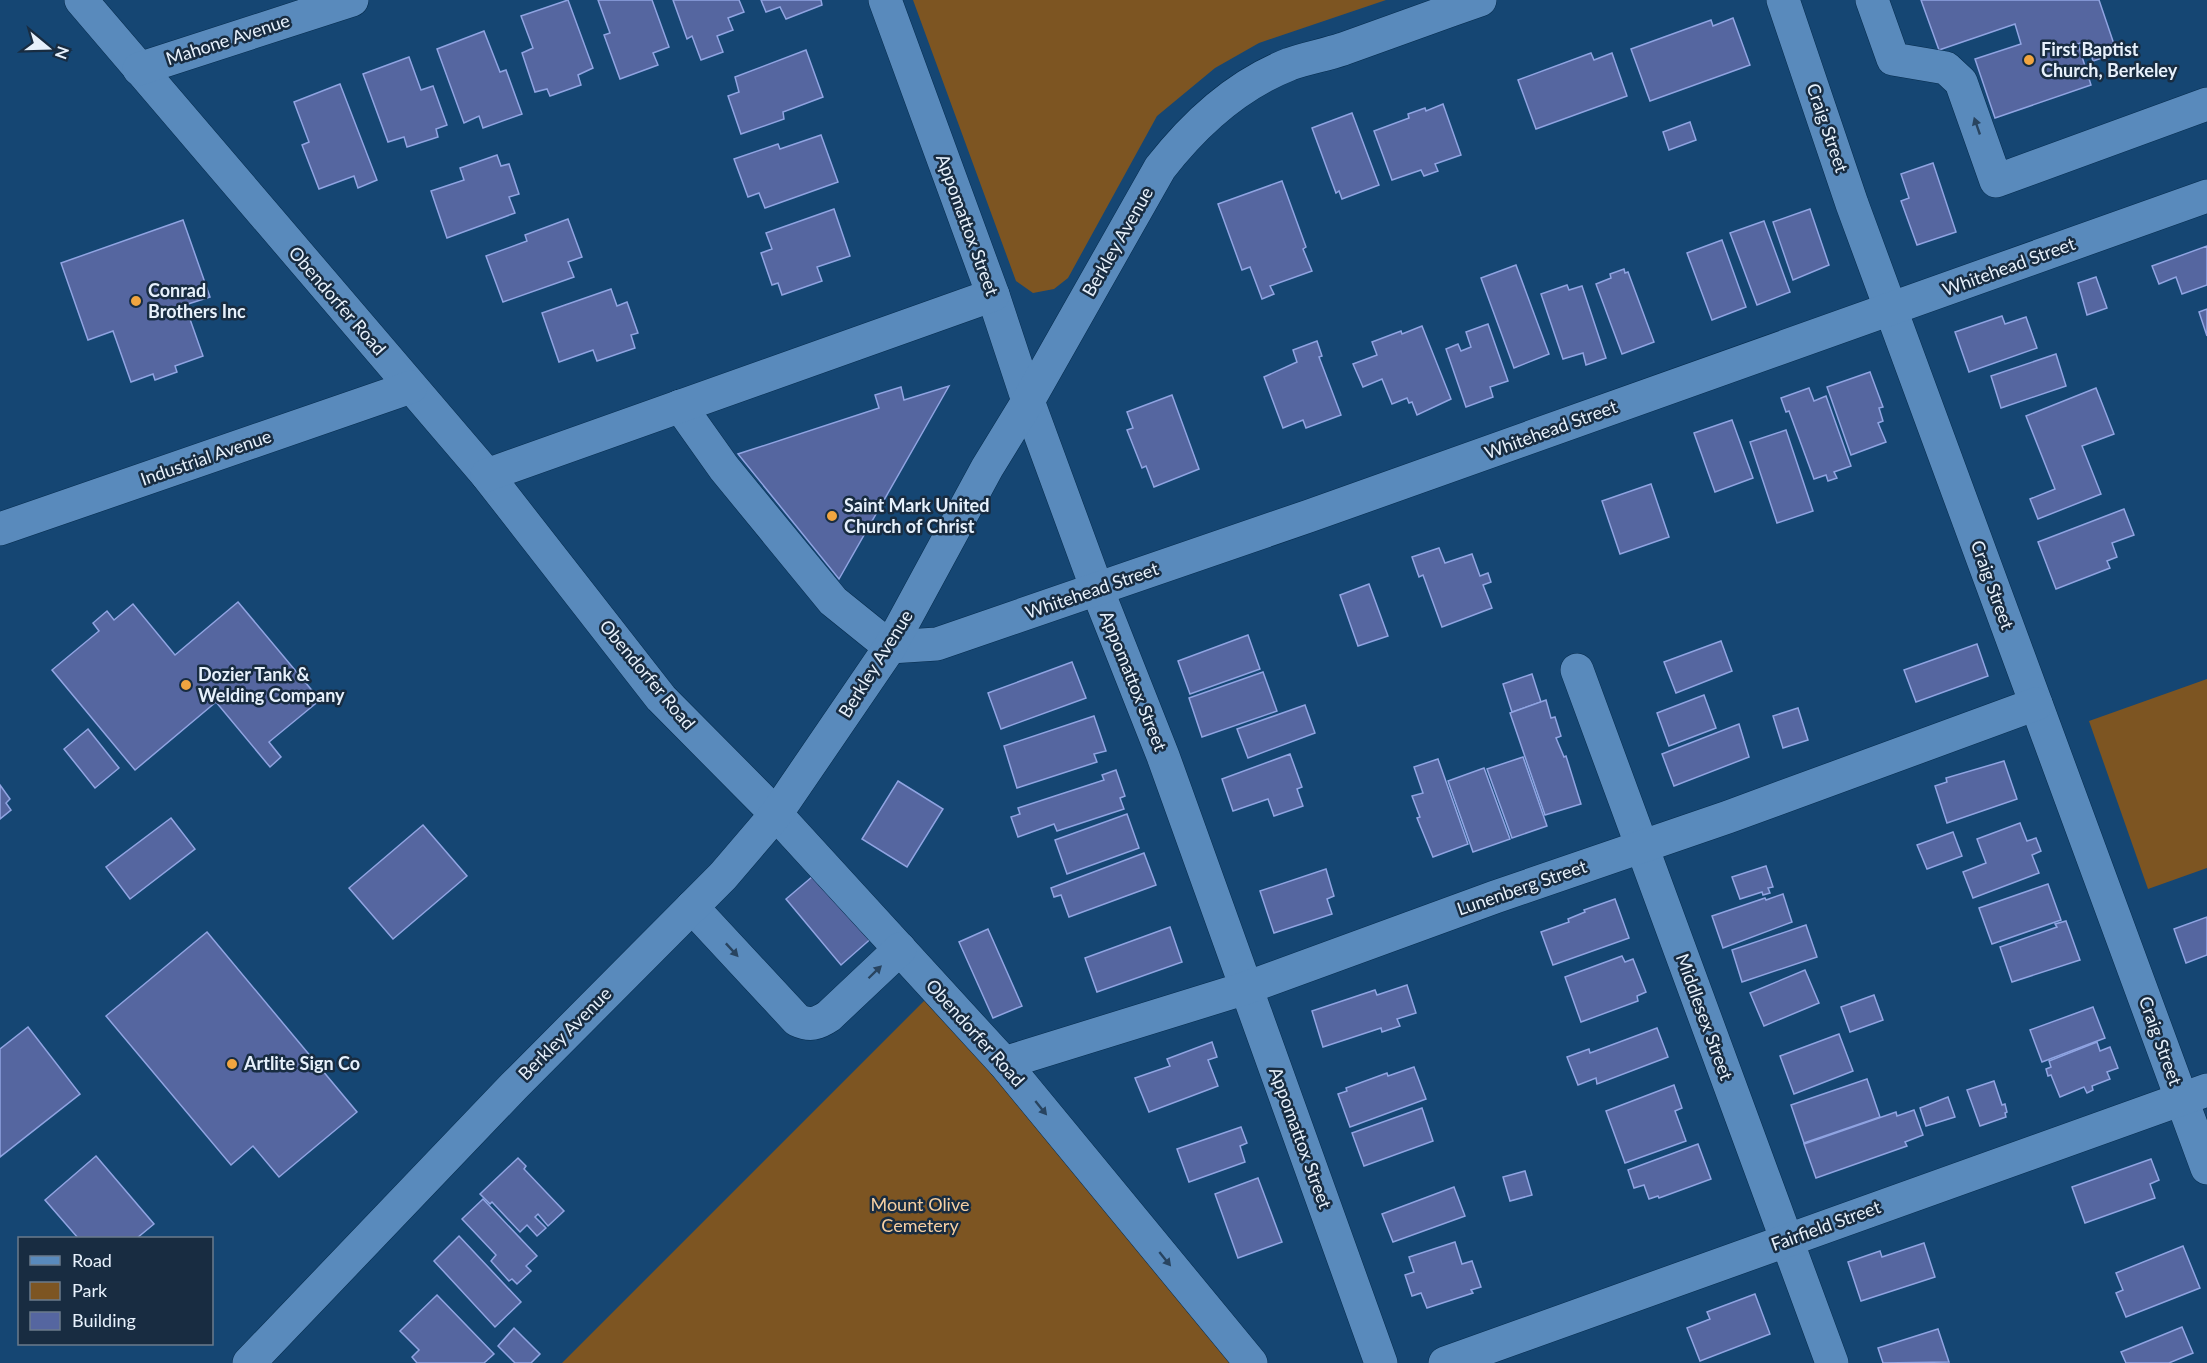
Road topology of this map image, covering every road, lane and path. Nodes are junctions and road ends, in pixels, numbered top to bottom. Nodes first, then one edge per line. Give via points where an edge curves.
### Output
1 (352, 0) edge
2 (885, 0) edge
3 (1480, 0) edge
4 (1783, 0) edge
5 (1872, 0) edge
6 (90, 2) edge
7 (139, 69) junction
8 (2207, 104) edge
9 (2207, 196) edge
10 (993, 295) junction
11 (1891, 309) junction
12 (411, 387) junction
13 (1028, 400) junction
14 (680, 406) junction
15 (487, 476) junction
16 (0, 529) edge
17 (1097, 590) junction
18 (890, 646) junction
19 (1576, 670) dead end
20 (2036, 704) junction
21 (776, 814) junction
22 (1641, 847) junction
23 (692, 907) junction
24 (900, 949) junction
25 (1246, 988) junction
26 (1004, 1063) junction
27 (2194, 1094) edge
28 (2207, 1168) edge
29 (1786, 1240) junction
30 (249, 1363) edge
31 (1251, 1363) edge
32 (1381, 1363) edge
33 (1445, 1363) edge
34 (1832, 1363) edge

1 - 7 street, Mahone Avenue
2 - 10 street, Appomattox Street
3 - 13 street, Berkley Avenue via 1291,64 1257,79 1217,106 1183,138 1160,168
4 - 11 street, Craig Street
8 -> 5 street via 1996,181 1961,82 1946,68 1893,59
6 - 7 street, Obendorfer Road
7 - 12 street, Obendorfer Road
9 - 11 street, Whitehead Street
10 - 13 street, Appomattox Street
10 - 14 street
11 - 17 street, Whitehead Street
11 - 20 street, Craig Street
12 - 15 street, Obendorfer Road
12 - 16 street, Industrial Avenue
13 - 17 street, Appomattox Street
13 - 18 street, Berkley Avenue
14 - 15 street
14 - 18 street via 724,468 832,601
15 - 21 street, Obendorfer Road via 661,698
17 - 18 street, Whitehead Street via 937,644
17 - 25 street, Appomattox Street via 1163,756
18 - 21 street, Berkley Avenue
19 - 22 street, Middlesex Street
20 - 22 street, Lunenberg Street
20 - 27 street, Craig Street
21 - 23 street, Berkley Avenue
21 - 24 street, Obendorfer Road
22 - 25 street, Lunenberg Street
22 - 29 street, Middlesex Street
23 -> 24 street via 797,1020 806,1024 829,1016
23 - 30 street, Berkley Avenue
24 - 26 street, Obendorfer Road
25 - 26 street, Lunenberg Street
25 - 32 street, Appomattox Street
26 -> 31 street, Obendorfer Road
27 - 28 street, Craig Street
27 - 29 street, Fairfield Street
29 - 33 street, Fairfield Street
29 - 34 street, Middlesex Street

